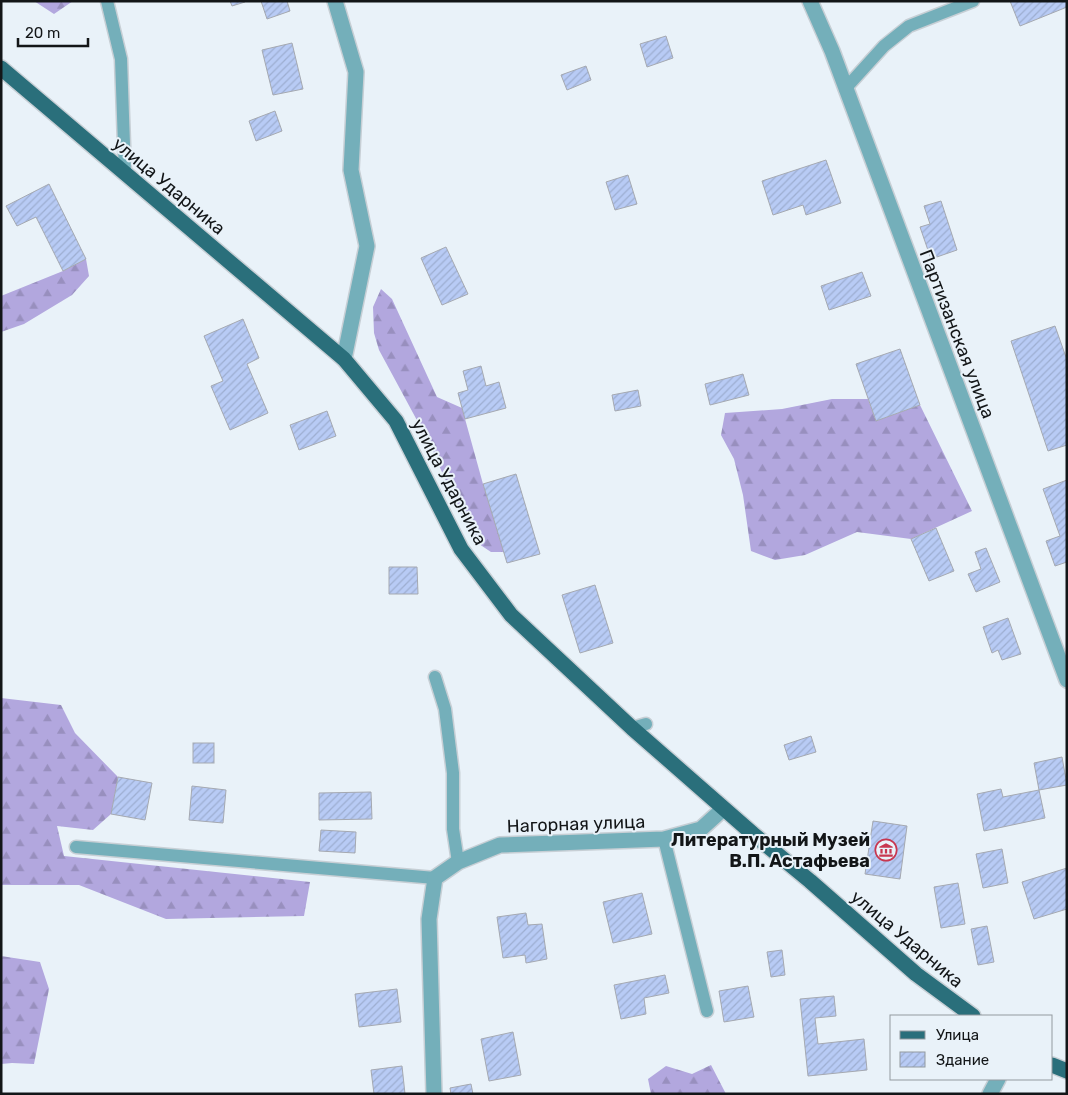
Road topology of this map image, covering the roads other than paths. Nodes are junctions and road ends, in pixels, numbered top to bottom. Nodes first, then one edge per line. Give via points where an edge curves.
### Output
1 (107, 1) edge
2 (335, 1) edge
3 (810, 1) edge
4 (973, 1) edge
5 (1, 68) edge
6 (845, 89) junction
7 (125, 173) junction
8 (344, 359) junction
9 (434, 678) dead end
10 (1067, 680) edge
11 (723, 809) junction
12 (664, 838) junction
13 (76, 847) dead end
14 (458, 862) junction
15 (435, 878) junction
16 (707, 1011) dead end
17 (972, 1015) edge
18 (1053, 1065) edge
19 (1067, 1071) edge
20 (997, 1080) edge
21 (434, 1094) edge
22 (990, 1094) edge

1 - 7 lane via 121,59
2 - 8 street via 356,72 351,170 368,246
3 - 6 street, Партизанская улица
4 - 6 lane via 908,26 884,46
5 - 7 main road, улица Ударника
6 - 10 street, Партизанская улица
7 - 8 main road, улица Ударника
8 - 11 main road, улица Ударника via 396,421 461,549 511,615 639,726
9 - 14 lane via 445,709 453,773 452,829
11 - 12 street, Нагорная улица via 701,830
11 - 17 main road, улица Ударника via 756,831 916,974
12 - 14 street, Нагорная улица via 500,845
12 - 16 lane
13 - 15 lane
14 - 15 street, Нагорная улица
15 - 21 street via 429,919
18 - 19 main road
20 - 22 street

